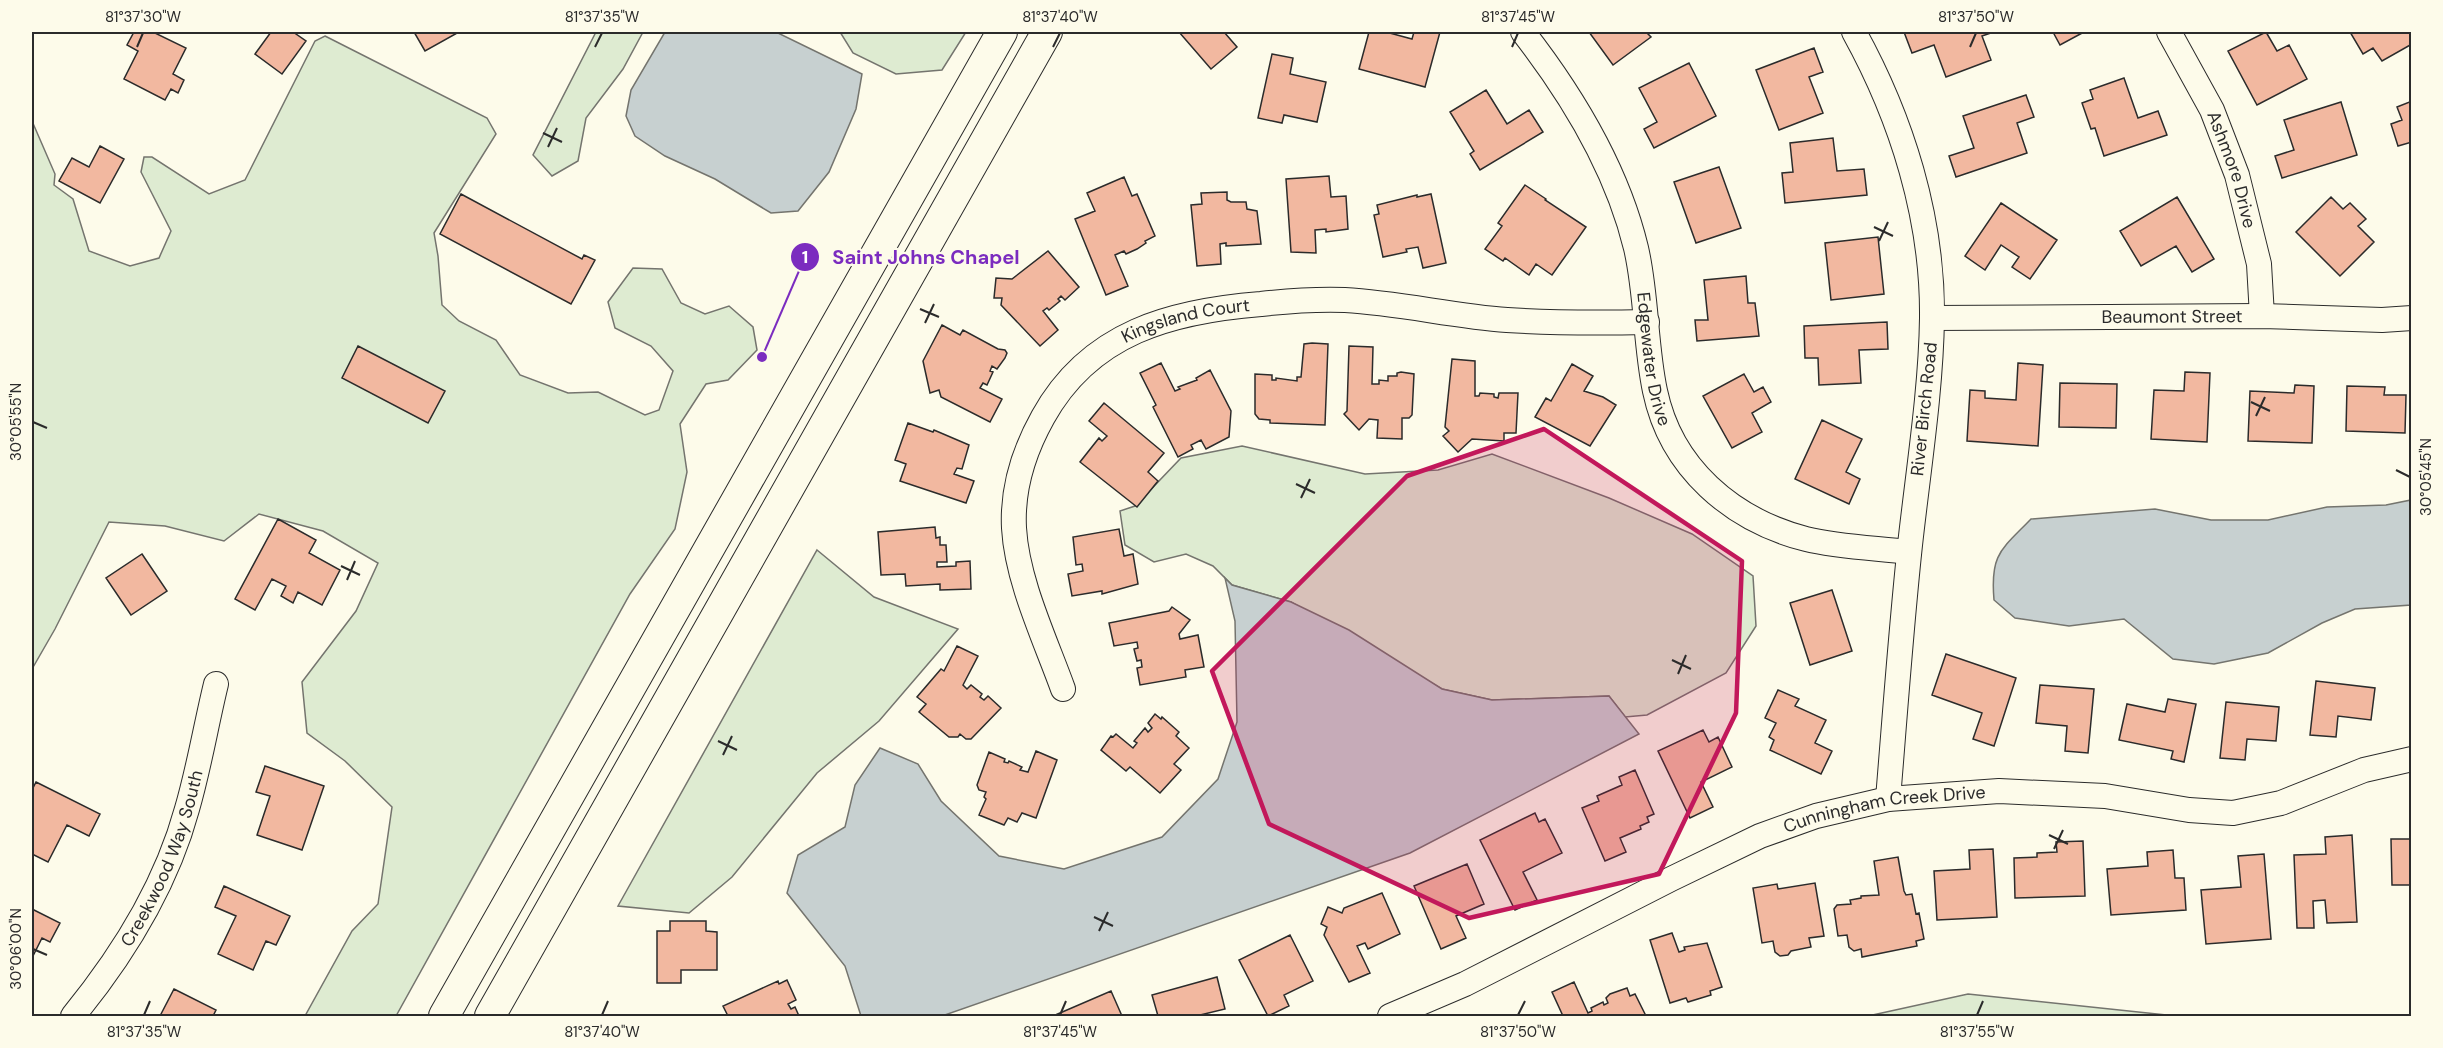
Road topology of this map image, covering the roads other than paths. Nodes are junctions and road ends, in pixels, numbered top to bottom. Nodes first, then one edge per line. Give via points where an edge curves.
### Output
1 (1002, 32) edge
2 (1047, 32) edge
3 (1524, 32) edge
4 (1854, 32) edge
5 (2169, 32) edge
6 (2262, 316) junction
7 (1932, 318) junction
8 (2412, 318) edge
9 (1647, 322) junction
10 (767, 449) junction
11 (800, 470) junction
12 (1909, 552) junction
13 (216, 684) dead end
14 (1063, 688) dead end
15 (2412, 759) edge
16 (1888, 799) junction
17 (73, 1017) edge
18 (444, 1017) edge
19 (490, 1017) edge
20 (1390, 1017) edge

1 - 10 main road
2 - 11 main road
3 - 9 street, Edgewater Drive via 1577,109 1620,199 1635,246
4 - 7 street, River Birch Road via 1898,124 1913,176 1925,229
5 - 6 street, Ashmore Drive via 2212,110 2237,175 2259,264
6 - 7 street, Beaumont Street
6 - 8 street, Beaumont Street
7 - 12 street, River Birch Road
9 - 12 street, Edgewater Drive via 1655,391 1664,419 1696,474 1719,497 1776,530 1809,539
9 - 14 street, Kingsland Court via 1505,320 1344,300 1288,301 1186,313 1119,339 1089,360 1050,405 1022,463 1016,495 1014,528 1020,567
10 - 11 main road
10 - 18 main road
11 - 19 main road
12 - 16 street, River Birch Road
13 - 17 street, Creekwood Way South via 187,810 170,859 123,949
15 - 16 street, Cunningham Creek Drive via 2364,770 2281,803 2233,813 2064,792 1998,791
16 - 20 street, Cunningham Creek Drive via 1816,816 1760,836 1465,984

